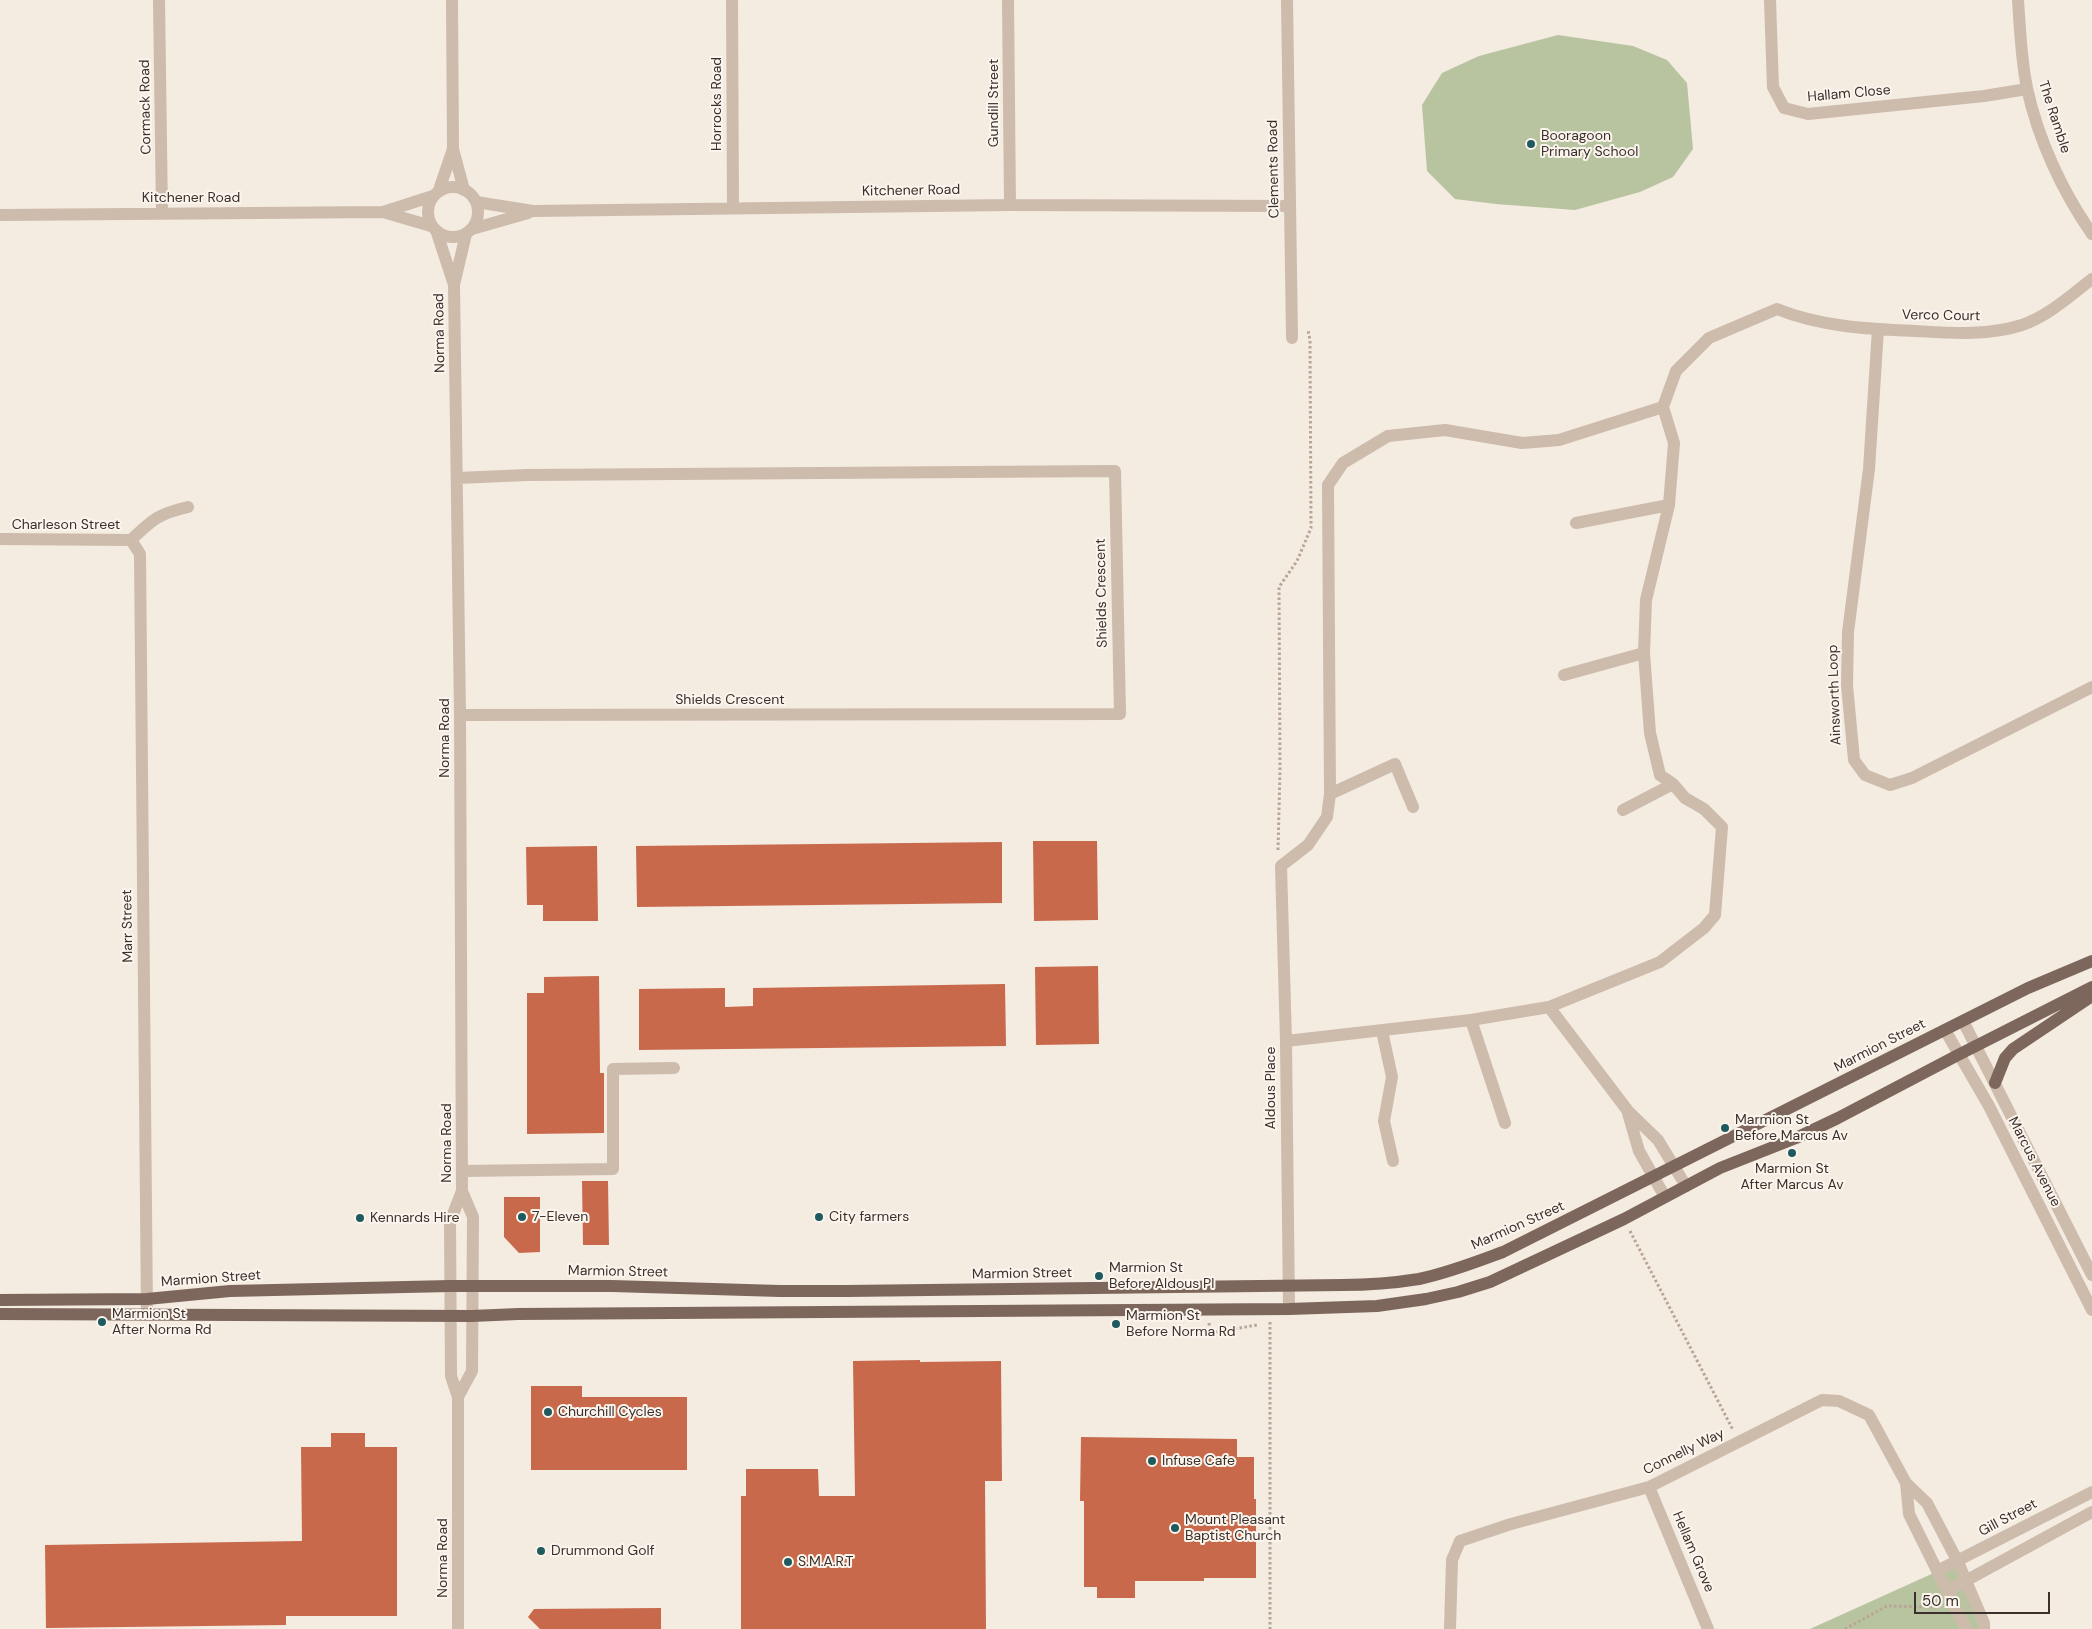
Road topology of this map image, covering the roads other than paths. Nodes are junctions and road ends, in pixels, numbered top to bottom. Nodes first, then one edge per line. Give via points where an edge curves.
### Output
1 (159, 0) edge
2 (452, 0) edge
3 (732, 0) edge
4 (1008, 0) edge
5 (1287, 0) edge
6 (1770, 0) edge
7 (2018, 0) edge
8 (2027, 89) junction
9 (453, 150) junction
10 (464, 190) junction
11 (436, 193) junction
12 (476, 202) junction
13 (1010, 205) junction
14 (1289, 206) junction
15 (733, 208) junction
16 (533, 211) junction
17 (383, 212) junction
18 (162, 213) junction
19 (0, 215) edge
20 (434, 229) junction
21 (469, 232) junction
22 (2092, 234) edge
23 (2092, 279) edge
24 (454, 285) junction
25 (1878, 329) junction
26 (1292, 338) dead end
27 (1663, 407) junction
28 (457, 478) junction
29 (1669, 505) junction
30 (188, 507) dead end
31 (1576, 523) dead end
32 (0, 539) edge
33 (131, 540) junction
34 (1644, 653) junction
35 (1564, 675) dead end
36 (2092, 687) edge
37 (460, 715) junction
38 (1673, 784) junction
39 (1330, 794) junction
40 (1413, 807) dead end
41 (1623, 810) dead end
42 (2092, 961) edge
43 (2092, 987) edge
44 (2092, 996) edge
45 (1549, 1008) junction
46 (1471, 1020) junction
47 (1963, 1021) junction
48 (1945, 1030) junction
49 (1382, 1031) junction
50 (1286, 1041) junction
51 (1977, 1046) junction
52 (1958, 1055) junction
53 (674, 1068) dead end
54 (1995, 1083) junction
55 (1628, 1111) junction
56 (1505, 1123) dead end
57 (1394, 1161) dead end
58 (1675, 1166) junction
59 (462, 1171) junction
60 (1654, 1178) junction
61 (1686, 1186) junction
62 (462, 1191) junction
63 (1665, 1197) junction
64 (2092, 1275) edge
65 (450, 1286) junction
66 (473, 1286) junction
67 (1288, 1286) junction
68 (147, 1299) junction
69 (0, 1300) edge
70 (1289, 1309) junction
71 (2092, 1310) edge
72 (0, 1314) edge
73 (147, 1314) junction
74 (451, 1316) junction
75 (472, 1316) junction
76 (458, 1397) junction
77 (1906, 1483) junction
78 (1650, 1487) junction
79 (2092, 1492) edge
80 (2092, 1512) edge
81 (1958, 1562) junction
82 (1938, 1571) junction
83 (1967, 1582) junction
84 (1948, 1593) junction
85 (458, 1629) edge
86 (1450, 1629) edge
87 (1708, 1629) edge
88 (1966, 1629) edge
89 (1984, 1629) edge

1 - 18 street, Cormack Road
2 - 9 street
3 - 15 street, Horrocks Road
4 - 13 street, Gundill Street
5 - 14 street, Clements Road
6 - 8 street, Hallam Close via 1773,87 1784,108 1808,114
7 - 8 street, The Ramble
8 - 22 street, The Ramble via 2050,156
9 - 10 street
9 - 11 street
10 - 11 street via 452,187
10 - 12 street
11 - 17 street, Kitchener Road
11 - 20 street via 427,210
12 - 16 street, Kitchener Road
12 - 21 street via 477,221
13 - 14 street, Kitchener Road
13 - 15 street, Kitchener Road
14 - 26 street, Clements Road
15 - 16 street, Kitchener Road
16 - 21 street, Kitchener Road
17 - 18 street, Kitchener Road
17 - 20 street, Kitchener Road
18 - 19 street, Kitchener Road
20 - 21 street via 454,238
20 - 24 street, Norma Road
21 - 24 street, Norma Road
23 - 25 street, Verco Court via 2042,316 2005,329 1972,332
24 - 28 street, Norma Road
25 - 27 street, Verco Court via 1810,320 1777,309 1709,338 1676,371
25 - 36 street, Ainsworth Loop via 1868,469 1848,632 1847,685 1854,760 1865,775 1890,784 1912,778
27 - 29 street via 1674,443
27 - 39 street via 1559,440 1522,443 1445,430 1388,436 1343,463 1328,485
28 - 37 street, Norma Road
28 - 37 street, Shields Crescent via 566,474 1115,471 1120,714
29 - 31 street
29 - 34 street via 1646,600
30 - 33 street via 161,514
32 - 33 street, Charleson Street
33 - 68 street, Marr Street via 140,554
34 - 35 street
34 - 38 street via 1650,732 1660,775
37 - 59 street, Norma Road
38 - 41 street
38 - 45 street via 1685,798 1704,809 1722,827 1715,915 1704,928 1660,962
39 - 40 street via 1395,764
39 - 50 street, Aldous Place via 1327,817 1308,845 1281,866
42 - 47 main road, Marmion Street via 2028,988
43 - 51 main road
44 - 54 main road via 2013,1049
45 - 46 street
45 - 55 street
46 - 49 street
46 - 56 street
47 - 48 main road, Marmion Street
47 - 51 street, Marcus Avenue
48 - 52 street, Marcus Avenue
48 - 58 main road, Marmion Street
49 - 50 street
49 - 57 street via 1392,1077 1384,1121
50 - 67 street, Aldous Place
51 - 52 main road
51 - 54 street, Marcus Avenue
52 - 61 main road via 1838,1118 1720,1168
52 - 71 street, Marcus Avenue via 1989,1106
53 - 59 street via 613,1069 613,1169
54 - 64 street, Marcus Avenue
55 - 58 street via 1658,1140
55 - 60 street via 1639,1151
58 - 60 main road, Marmion Street
58 - 61 street
59 - 62 street, Norma Road
60 - 63 street
60 - 67 main road, Marmion Street via 1503,1252 1468,1265 1384,1284
61 - 63 main road
62 - 65 street, Norma Road via 450,1222
62 - 66 street, Norma Road via 473,1217
63 - 70 main road via 1499,1277 1458,1292 1377,1306
65 - 66 main road, Marmion Street
65 - 68 main road, Marmion Street via 230,1292
65 - 74 street, Norma Road
66 - 67 main road, Marmion Street via 612,1286 780,1292
66 - 75 street, Norma Road
67 - 70 street, Aldous Place
68 - 69 main road, Marmion Street
68 - 73 street, Marr Street
70 - 75 main road
72 - 73 main road
73 - 74 main road
74 - 75 main road
74 - 76 street, Norma Road via 452,1376
75 - 76 street, Norma Road via 472,1371
76 - 85 street, Norma Road
77 - 78 street, Connelly Way via 1868,1415 1839,1401 1822,1400
77 - 81 street, Connelly Way via 1927,1503
77 - 82 street, Connelly Way via 1909,1514
78 - 86 street, Connelly Way via 1460,1541 1452,1560
78 - 87 street, Hellam Grove
79 - 81 street, Gill Street
80 - 83 street
81 - 82 street, Gill Street
81 - 83 street, Connelly Way
82 - 84 street, Connelly Way
83 - 84 street
83 - 89 street, Connelly Way
84 - 88 street, Connelly Way

